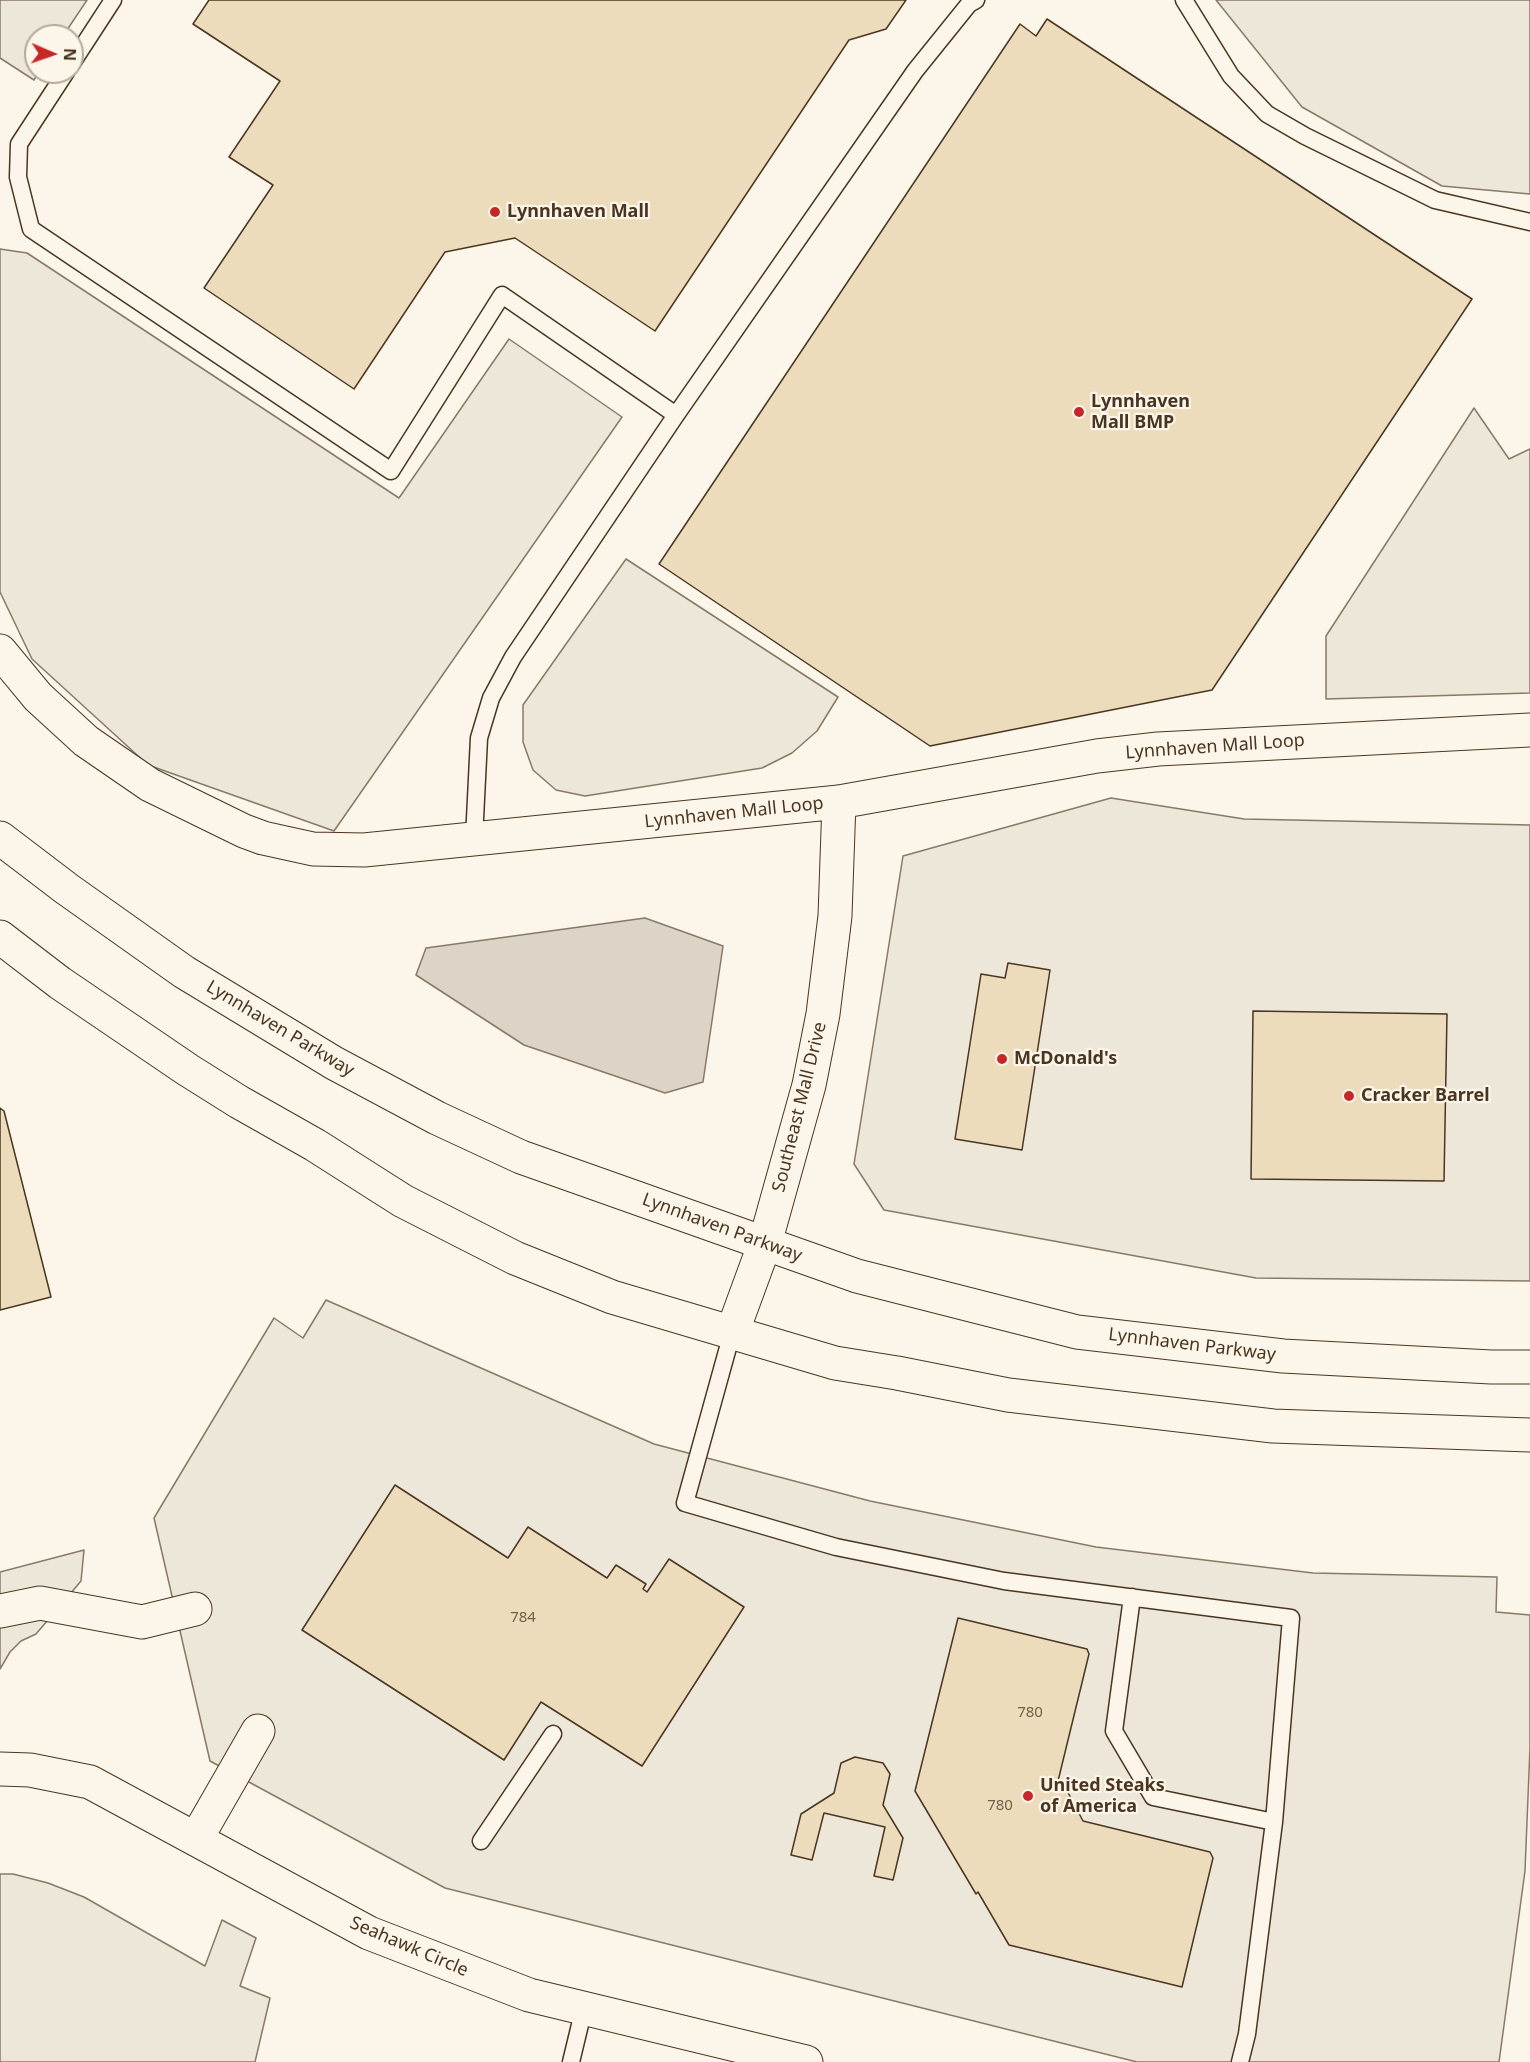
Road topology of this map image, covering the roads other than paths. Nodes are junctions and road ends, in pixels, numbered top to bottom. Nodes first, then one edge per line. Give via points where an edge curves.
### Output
1 (113, 0) edge
2 (976, 0) edge
3 (1184, 0) edge
4 (84, 45) edge
5 (58, 84) edge
6 (1530, 222) edge
7 (676, 415) junction
8 (0, 651) edge
9 (1530, 730) edge
10 (839, 802) junction
11 (0, 838) edge
12 (474, 839) junction
13 (0, 937) edge
14 (765, 1243) junction
15 (732, 1333) junction
16 (1530, 1367) edge
17 (1530, 1436) edge
18 (1132, 1598) junction
19 (195, 1609) dead end
20 (0, 1611) edge
21 (258, 1731) dead end
22 (553, 1734) dead end
23 (0, 1769) edge
24 (1274, 1821) junction
25 (196, 1839) junction
26 (481, 1841) dead end
27 (584, 2008) junction
28 (571, 2062) edge
29 (806, 2062) edge
30 (1240, 2062) edge

1 - 4 lane
2 - 7 lane via 915,71
3 - 6 lane via 1231,76 1268,114 1435,200
5 - 7 lane via 19,144 18,177 31,229 391,471 502,295
7 - 12 lane via 513,657 491,698 478,738
8 - 12 street, Lynnhaven Mall Loop via 38,697 86,741 150,785 244,831 313,849 364,850
9 - 10 street, Lynnhaven Mall Loop via 1183,746 1097,756
10 - 12 street, Lynnhaven Mall Loop
10 - 14 street, Southeast Mall Drive via 835,916 823,1014 809,1085
11 - 14 street, Lynnhaven Parkway via 184,972 334,1063 437,1118 521,1157
13 - 15 street via 188,1070 403,1201 514,1258 612,1297
14 - 15 street, Southeast Mall Drive
14 - 16 street, Lynnhaven Parkway via 856,1276 1077,1332 1282,1356
15 - 17 street via 835,1363 1008,1395 1273,1426
15 - 18 lane via 685,1503 836,1547 1004,1581
18 - 24 lane via 1114,1731 1153,1797
18 - 24 lane via 1291,1618
19 - 20 street via 142,1622 40,1603
21 - 25 street
22 - 26 lane
23 - 25 street, Seahawk Circle via 30,1770 90,1782
24 - 30 lane via 1247,2034
25 - 27 street, Seahawk Circle via 369,1933 529,1995
27 - 28 lane
27 - 29 street, Seahawk Circle

